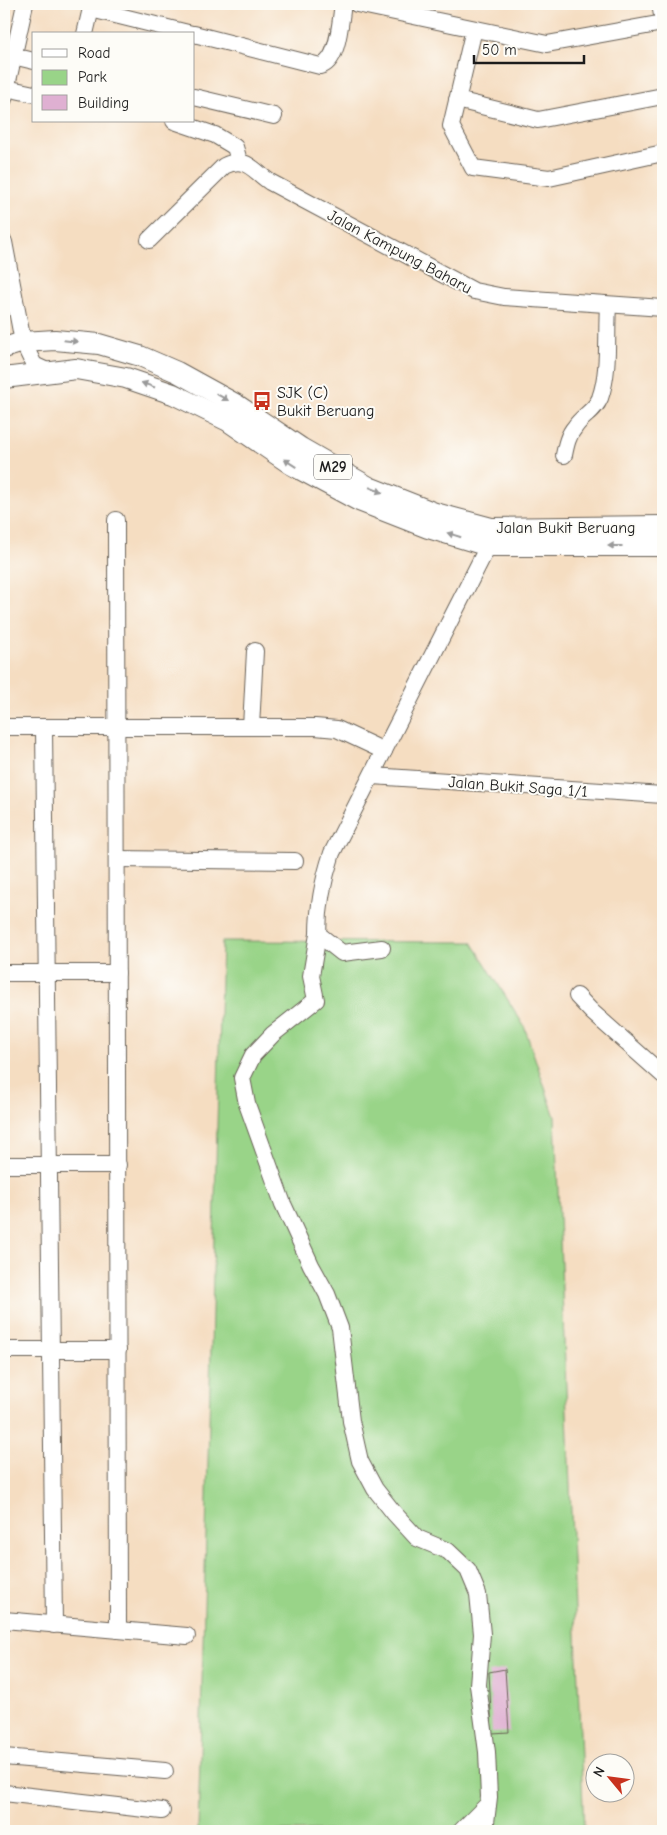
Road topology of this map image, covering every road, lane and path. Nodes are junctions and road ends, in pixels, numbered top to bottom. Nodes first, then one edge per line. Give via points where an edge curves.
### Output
1 (25, 4) edge
2 (343, 4) edge
3 (357, 4) edge
4 (660, 4) edge
5 (91, 6) edge
6 (663, 22) edge
7 (474, 29) junction
8 (85, 32) edge
9 (186, 32) edge
10 (11, 33) edge
11 (195, 35) edge
12 (13, 56) junction
13 (32, 61) edge
14 (5, 93) edge
15 (32, 94) edge
16 (663, 96) edge
17 (195, 97) edge
18 (457, 100) junction
19 (274, 116) dead end
20 (177, 122) edge
21 (663, 153) edge
22 (239, 161) junction
23 (149, 240) dead end
24 (4, 242) edge
25 (608, 306) junction
26 (663, 308) edge
27 (23, 342) junction
28 (4, 348) edge
29 (47, 371) junction
30 (6, 377) edge
31 (564, 455) dead end
32 (116, 520) dead end
33 (663, 526) edge
34 (488, 546) junction
35 (663, 546) edge
36 (255, 651) dead end
37 (251, 727) junction
38 (4, 728) edge
39 (44, 728) junction
40 (116, 728) junction
41 (384, 751) junction
42 (372, 776) junction
43 (663, 795) edge
44 (117, 859) junction
45 (295, 862) dead end
46 (318, 934) junction
47 (382, 948) dead end
48 (4, 973) edge
49 (47, 973) junction
50 (117, 973) junction
51 (577, 996) dead end
52 (663, 1075) edge
53 (4, 1165) edge
54 (50, 1165) junction
55 (118, 1165) junction
56 (4, 1350) edge
57 (52, 1350) junction
58 (118, 1350) junction
59 (4, 1620) edge
60 (54, 1625) junction
61 (118, 1630) junction
62 (187, 1636) dead end
63 (4, 1757) edge
64 (165, 1771) dead end
65 (4, 1794) edge
66 (488, 1804) junction
67 (162, 1811) dead end
68 (461, 1831) edge
69 (484, 1831) edge

1 - 10 street
2 - 11 street via 334,55 330,62 320,66
3 - 7 street
4 - 6 street
5 - 8 street
5 - 9 street
6 - 7 street via 547,44
7 - 18 street
10 - 12 street
12 - 13 street
12 - 14 street
14 - 15 street
16 - 18 street via 538,120
17 - 19 street
18 - 21 street via 451,126 473,168 549,178
20 - 22 street via 215,135 235,146
22 - 23 street via 224,166
22 - 25 street, Jalan Kampung Baharu via 248,164 270,182 474,291 504,297
24 - 27 street
25 - 26 street, Jalan Kampung Baharu
25 - 31 street via 604,382 599,399 575,426 567,440
27 - 28 main road, Jalan Bukit Beruang / M29
27 - 29 street via 34,365
27 - 30 street via 21,363
27 -> 33 main road, Jalan Bukit Beruang / M29 via 55,340 99,344 140,356 237,405 301,448 369,487 435,513 491,528
29 - 30 main road, Jalan Bukit Beruang / M29
34 -> 29 main road, Jalan Bukit Beruang / M29 via 428,528 358,501 292,465 228,421 173,394 126,378 76,369
32 - 40 street
35 -> 34 main road, Jalan Bukit Beruang / M29
34 - 41 street
36 - 37 street
37 - 40 street
37 - 41 street via 336,729
38 - 39 street
39 - 40 street
39 - 49 street
40 - 44 street
41 - 42 street
42 - 43 street, Jalan Bukit Saga 1/1
42 - 46 street via 332,853 318,909
44 - 45 street
44 - 50 street
46 - 47 street via 342,954
46 - 66 street via 311,976 316,1000 273,1034 253,1055 242,1078 247,1104 283,1204 340,1328 351,1421 360,1461 375,1489 394,1513 417,1538 448,1552 468,1570 478,1594 482,1634 478,1684 487,1752
48 - 49 street
49 - 50 street
49 - 54 street
50 - 55 street
51 - 52 street
53 - 54 street
54 - 55 street
54 - 57 street
55 - 58 street
56 - 57 street
57 - 58 street
57 - 60 street
58 - 61 street
59 - 60 street
60 - 61 street
61 - 62 street
63 - 64 street
65 - 67 street
66 - 68 street
66 - 69 street

